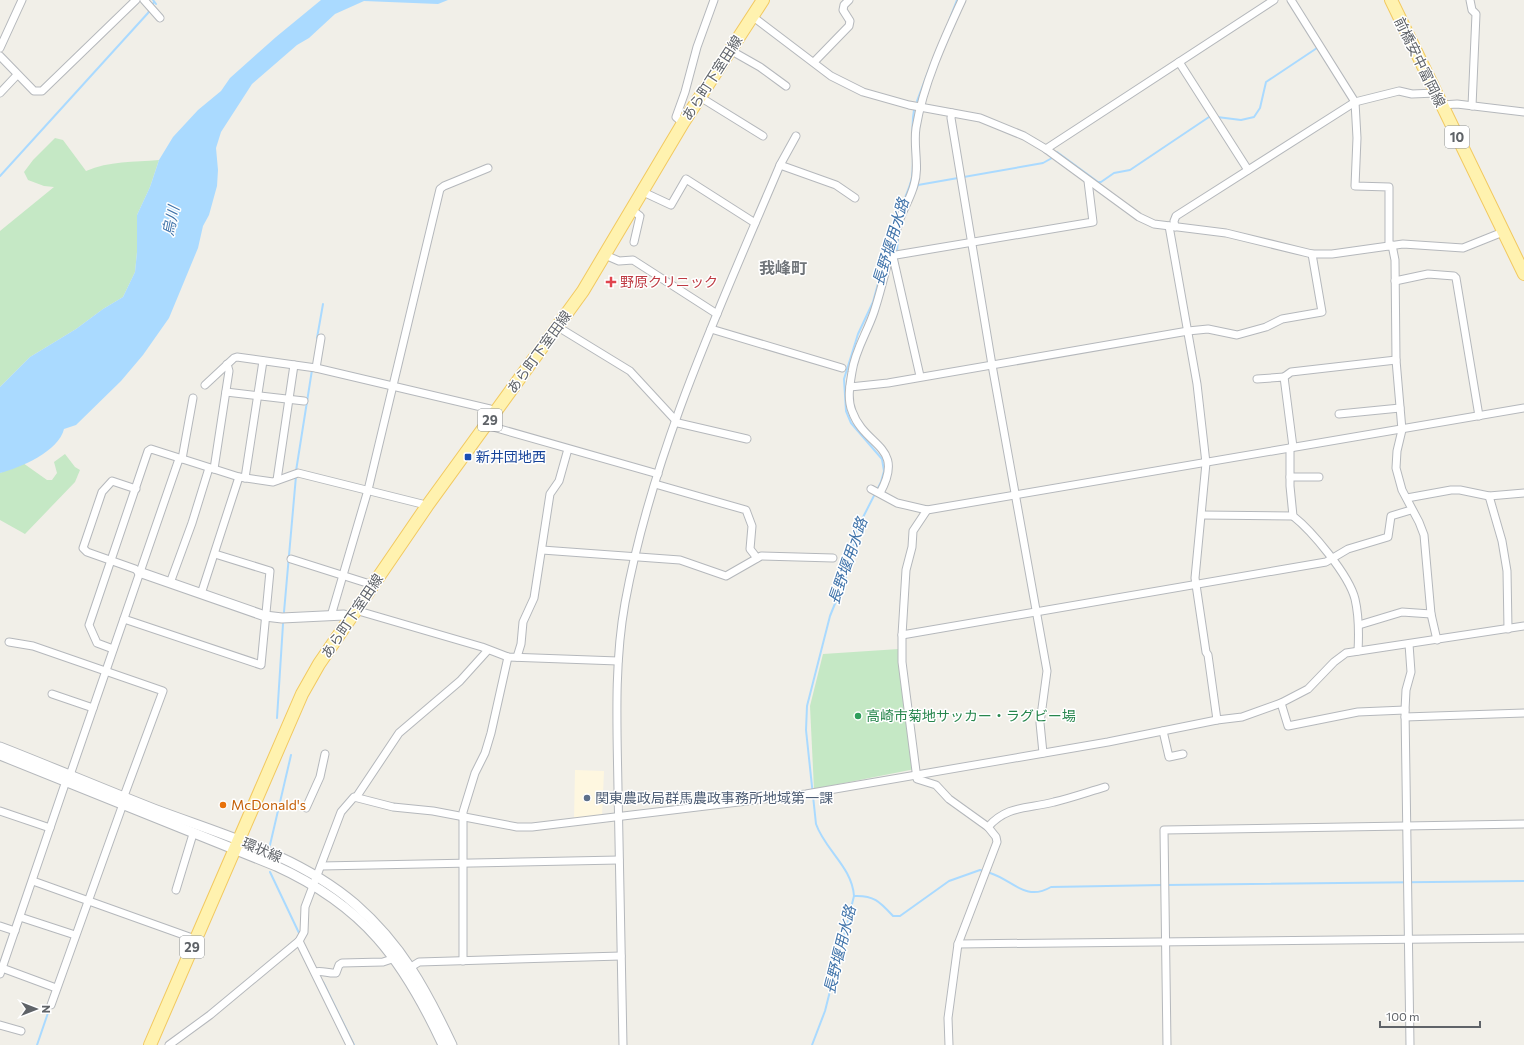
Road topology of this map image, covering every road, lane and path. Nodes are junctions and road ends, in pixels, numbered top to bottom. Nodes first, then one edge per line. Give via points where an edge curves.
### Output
1 (22, 0) edge
2 (136, 0) edge
3 (144, 0) edge
4 (714, 0) edge
5 (763, 0) edge
6 (849, 0) edge
7 (962, 0) edge
8 (1274, 0) edge
9 (1291, 0) edge
10 (1390, 0) edge
11 (1470, 0) edge
12 (752, 16) junction
13 (160, 18) dead end
14 (0, 48) edge
15 (730, 50) junction
16 (0, 56) edge
17 (814, 62) junction
18 (1179, 62) junction
19 (17, 75) junction
20 (786, 86) dead end
21 (0, 93) edge
22 (1436, 93) junction
23 (700, 97) junction
24 (1355, 102) junction
25 (1442, 105) junction
26 (1472, 106) junction
27 (920, 107) junction
28 (1524, 112) edge
29 (952, 114) junction
30 (683, 123) junction
31 (763, 136) dead end
32 (796, 136) dead end
33 (1046, 149) junction
34 (780, 165) junction
35 (488, 168) dead end
36 (1248, 170) junction
37 (1088, 181) junction
38 (642, 191) junction
39 (855, 198) dead end
40 (631, 209) junction
41 (755, 223) junction
42 (1172, 226) junction
43 (1503, 232) junction
44 (634, 242) dead end
45 (972, 243) junction
46 (1391, 246) junction
47 (1312, 254) junction
48 (605, 255) junction
49 (891, 256) junction
50 (1524, 274) edge
51 (1395, 281) junction
52 (717, 314) junction
53 (558, 327) junction
54 (711, 329) junction
55 (1188, 331) junction
56 (321, 338) dead end
57 (1396, 360) junction
58 (263, 361) junction
59 (227, 364) junction
60 (294, 365) junction
61 (992, 365) junction
62 (316, 368) junction
63 (842, 368) dead end
64 (920, 376) junction
65 (1284, 377) junction
66 (1257, 379) dead end
67 (205, 385) dead end
68 (393, 386) junction
69 (850, 387) junction
70 (226, 392) junction
71 (257, 396) junction
72 (193, 398) dead end
73 (289, 400) junction
74 (304, 401) dead end
75 (1400, 408) junction
76 (1524, 408) edge
77 (495, 412) junction
78 (1339, 414) dead end
79 (1479, 416) junction
80 (674, 420) junction
81 (487, 424) junction
82 (1402, 430) junction
83 (747, 439) dead end
84 (1292, 448) junction
85 (568, 449) junction
86 (181, 459) junction
87 (1206, 462) junction
88 (212, 468) junction
89 (658, 474) junction
90 (1290, 477) junction
91 (1319, 477) dead end
92 (242, 478) junction
93 (277, 480) junction
94 (656, 484) junction
95 (136, 489) junction
96 (368, 490) junction
97 (1524, 494) edge
98 (1016, 496) junction
99 (1489, 496) junction
100 (1407, 498) junction
101 (426, 506) junction
102 (927, 510) junction
103 (1411, 510) junction
104 (1202, 515) junction
105 (1293, 516) junction
106 (542, 550) junction
107 (215, 554) junction
108 (635, 556) junction
109 (757, 558) junction
110 (833, 558) dead end
111 (291, 559) dead end
112 (1332, 559) junction
113 (112, 561) junction
114 (139, 572) junction
115 (342, 575) junction
116 (170, 583) junction
117 (373, 585) junction
118 (1196, 585) junction
119 (201, 594) junction
120 (1036, 612) junction
121 (353, 614) junction
122 (1431, 614) junction
123 (265, 616) junction
124 (331, 616) junction
125 (124, 618) junction
126 (1359, 626) junction
127 (1524, 626) edge
128 (1508, 628) junction
129 (902, 635) junction
130 (1437, 640) junction
131 (9, 642) dead end
132 (1409, 644) junction
133 (113, 649) junction
134 (488, 650) junction
135 (1358, 651) junction
136 (508, 657) junction
137 (517, 657) junction
138 (618, 661) junction
139 (106, 671) junction
140 (52, 694) dead end
141 (1281, 703) junction
142 (93, 708) junction
143 (1524, 713) edge
144 (1405, 714) junction
145 (1217, 720) junction
146 (1163, 731) junction
147 (0, 747) edge
148 (1044, 753) junction
149 (325, 754) dead end
150 (1183, 754) dead end
151 (0, 755) edge
152 (917, 774) junction
153 (68, 778) junction
154 (1104, 787) dead end
155 (357, 796) junction
156 (124, 800) junction
157 (306, 808) dead end
158 (0, 811) edge
159 (463, 817) junction
160 (619, 817) junction
161 (1524, 824) edge
162 (988, 827) junction
163 (1407, 827) junction
164 (50, 828) junction
165 (193, 834) junction
166 (237, 845) junction
167 (619, 860) junction
168 (463, 863) junction
169 (321, 866) junction
170 (317, 876) junction
171 (33, 881) junction
172 (313, 885) junction
173 (176, 890) dead end
174 (87, 900) junction
175 (20, 917) junction
176 (0, 926) edge
177 (15, 931) junction
178 (75, 935) junction
179 (1524, 938) edge
180 (195, 939) junction
181 (1408, 939) junction
182 (299, 941) junction
183 (1166, 942) junction
184 (958, 944) junction
185 (621, 956) junction
186 (395, 958) junction
187 (464, 961) junction
188 (1, 967) edge
189 (411, 967) junction
190 (315, 972) junction
191 (56, 988) junction
192 (51, 1005) dead end
193 (0, 1025) edge
194 (21, 1032) dead end
195 (150, 1045) edge
196 (169, 1045) edge
197 (350, 1045) edge
198 (443, 1045) edge
199 (452, 1045) edge
200 (623, 1045) edge
201 (949, 1045) edge
202 (1167, 1045) edge
203 (1410, 1045) edge

1 - 14 street
2 - 19 street via 42,91 34,91
3 - 13 street
4 - 30 street via 676,117
5 - 12 main road, あら町下室田線 / 29
6 - 17 street via 843,10 850,21 850,26
7 - 27 street
8 - 18 street
9 - 24 street
10 - 22 main road, 前橋安中富岡線 / 10
11 - 26 street via 1472,10 1476,14
12 - 15 main road, あら町下室田線 / 29
12 - 17 street
15 - 20 street
15 - 23 main road, あら町下室田線 / 29
16 - 19 street
17 - 27 street via 839,81 863,92
18 - 33 street
18 - 36 street
19 - 21 street
22 - 24 street via 1412,94 1399,91
22 - 25 main road, 前橋安中富岡線 / 10
23 - 30 main road, あら町下室田線 / 29
23 - 31 street
24 - 36 street
24 - 46 street via 1357,138 1354,186 1389,187
25 - 26 street
25 - 43 main road, 前橋安中富岡線 / 10
26 - 28 street
27 - 29 street
27 - 49 street via 915,130 915,185 900,219
29 - 33 street via 988,121 1024,136
29 - 45 street
30 - 38 main road, あら町下室田線 / 29
32 - 34 street
33 - 37 street
34 - 39 street via 836,185
34 - 41 street
35 - 68 street via 440,189
36 - 42 street via 1176,216
37 - 42 street via 1139,217 1154,224
37 - 45 street via 1093,222
38 - 40 main road, あら町下室田線 / 29
38 - 41 street via 671,205 686,179
40 - 44 street via 640,216
40 - 48 main road, あら町下室田線 / 29
41 - 52 street
42 - 47 street via 1226,233
42 - 55 street
43 - 46 street via 1463,248 1403,244
43 - 50 main road, 前橋安中富岡線 / 10
45 - 49 street
45 - 61 street
46 - 47 street via 1332,254
46 - 51 street via 1395,260
47 - 55 street via 1322,312 1282,319 1266,327 1237,335 1208,329
48 - 52 street via 619,261 633,260
48 - 53 main road, あら町下室田線 / 29
49 - 64 street
49 - 69 street via 876,305 855,356
51 - 57 street
51 - 79 street via 1428,274 1456,278
52 - 54 street
53 - 77 main road, あら町下室田線 / 29
53 - 80 street via 630,371
54 - 63 street
54 - 80 street
55 - 61 street
55 - 87 street
56 - 62 street
57 - 65 street via 1291,372
57 - 75 street
58 - 59 street via 238,357
58 - 60 street
58 - 71 street
59 - 67 street
59 - 70 street via 229,371
60 - 62 street
60 - 73 street
61 - 64 street
61 - 98 street
62 - 68 street
64 - 69 street
65 - 66 street
65 - 84 street
68 - 77 street
68 - 96 street
69 - 102 street via 850,406 855,418 889,462 888,476 876,491 897,503
70 - 71 street
70 - 88 street
71 - 73 street
71 - 92 street
72 - 86 street
73 - 74 street
73 - 93 street
75 - 78 street
75 - 82 street
76 - 79 street
77 - 81 main road, あら町下室田線 / 29
79 - 82 street
80 - 83 street
80 - 89 street
81 - 85 street
81 - 101 main road, あら町下室田線 / 29
82 - 84 street
82 - 100 street via 1396,468
84 - 87 street
84 - 90 street
85 - 89 street
85 - 106 street via 558,480 550,494
86 - 88 street
86 - 95 street via 151,449 148,451
86 - 114 street
87 - 98 street
87 - 104 street
88 - 92 street
88 - 116 street
89 - 94 street
90 - 91 street
90 - 105 street
92 - 93 street via 273,482
92 - 107 street
93 - 96 street via 298,473
94 - 108 street
94 - 109 street via 746,510 752,526 750,549
95 - 113 street
95 - 113 street via 112,481 102,492 85,541 83,548 87,552
96 - 101 street
96 - 115 street
97 - 99 street
98 - 102 street
98 - 120 street
99 - 100 street via 1456,490
99 - 128 street via 1502,541 1507,571
100 - 103 street
101 - 117 main road, あら町下室田線 / 29
102 - 129 street via 914,531 906,570
103 - 112 street via 1392,516 1388,537 1354,547
103 - 122 street via 1424,535
104 - 105 street
104 - 118 street
105 - 112 street via 1306,526
106 - 108 street
106 - 137 street via 534,598 523,622
107 - 119 street
107 - 123 street via 270,571
108 - 109 street via 680,560 726,576
108 - 138 street via 625,604
109 - 110 street
111 - 115 street
112 - 118 street
112 - 126 street via 1352,591
113 - 114 street
113 - 133 street via 89,625 97,643
114 - 116 street
114 - 125 street
115 - 117 street
115 - 124 street
116 - 119 street
117 - 121 main road, あら町下室田線 / 29
118 - 120 street
118 - 145 street
119 - 123 street
120 - 129 street
120 - 148 street via 1047,671 1040,723
121 - 124 street
121 - 134 street
121 - 166 main road, あら町下室田線 / 29 via 302,694
122 - 126 street via 1402,612
122 - 130 street
123 - 124 street
123 - 125 street via 261,665
125 - 133 street
126 - 135 street
127 - 128 street
128 - 130 street
129 - 152 street via 902,662
130 - 132 street
131 - 139 street via 33,646
132 - 135 street
132 - 144 street via 1411,672 1406,690
133 - 139 street
134 - 136 street
134 - 155 street via 460,681 399,733
135 - 141 street via 1346,653 1308,688
136 - 137 street
136 - 159 street via 491,733 475,773
137 - 138 street
138 - 160 street
139 - 142 street
139 - 156 street via 163,691
140 - 142 street
141 - 144 street via 1288,726 1358,712
141 - 145 street via 1242,717
142 - 153 street
143 - 144 street
144 - 163 street
145 - 146 street
146 - 148 street
146 - 150 street via 1169,756
147 - 153 street, 環状線
148 - 152 street
149 - 157 street via 320,777
151 - 153 street, 環状線
152 - 160 street via 812,793
152 - 162 street via 918,779 936,785 949,799
153 - 156 street, 環状線
153 - 164 street
154 - 162 street via 1053,803 1008,811 995,818
155 - 159 street via 393,807
155 - 169 street via 350,799 341,812
156 - 165 street, 環状線
156 - 166 street, 環状線
156 - 174 street
158 - 164 street
159 - 160 street via 524,827
159 - 168 street
160 - 167 street
161 - 163 street
162 - 184 street via 996,837 997,847
163 - 181 street
163 - 183 street via 1164,830
164 - 171 street
165 - 166 street, 環状線
165 - 173 street
166 - 170 street, 環状線 via 280,857
166 - 172 street, 環状線
166 - 180 main road, 29
167 - 168 street
167 - 185 street
168 - 169 street
168 - 187 street
169 - 170 street
170 - 172 street
170 - 189 street, 環状線 via 343,894 384,932
171 - 174 street
171 - 175 street
172 - 182 street via 305,908 304,932
172 - 186 street, 環状線 via 354,916
174 - 178 street
174 - 180 street
175 - 177 street
175 - 178 street
176 - 177 street
177 - 188 street
178 - 191 street
179 - 181 street
180 - 195 main road, 29
181 - 183 street
181 - 203 street
182 - 190 street
182 - 196 street via 234,996
183 - 184 street
183 - 202 street
184 - 201 street via 948,1018
185 - 187 street
185 - 200 street
186 - 190 street via 384,962 342,963 334,973 319,970
186 - 198 street, 環状線 via 415,988
187 - 189 street via 419,962
188 - 191 street
189 - 199 street, 環状線
190 - 197 street
191 - 192 street
193 - 194 street

